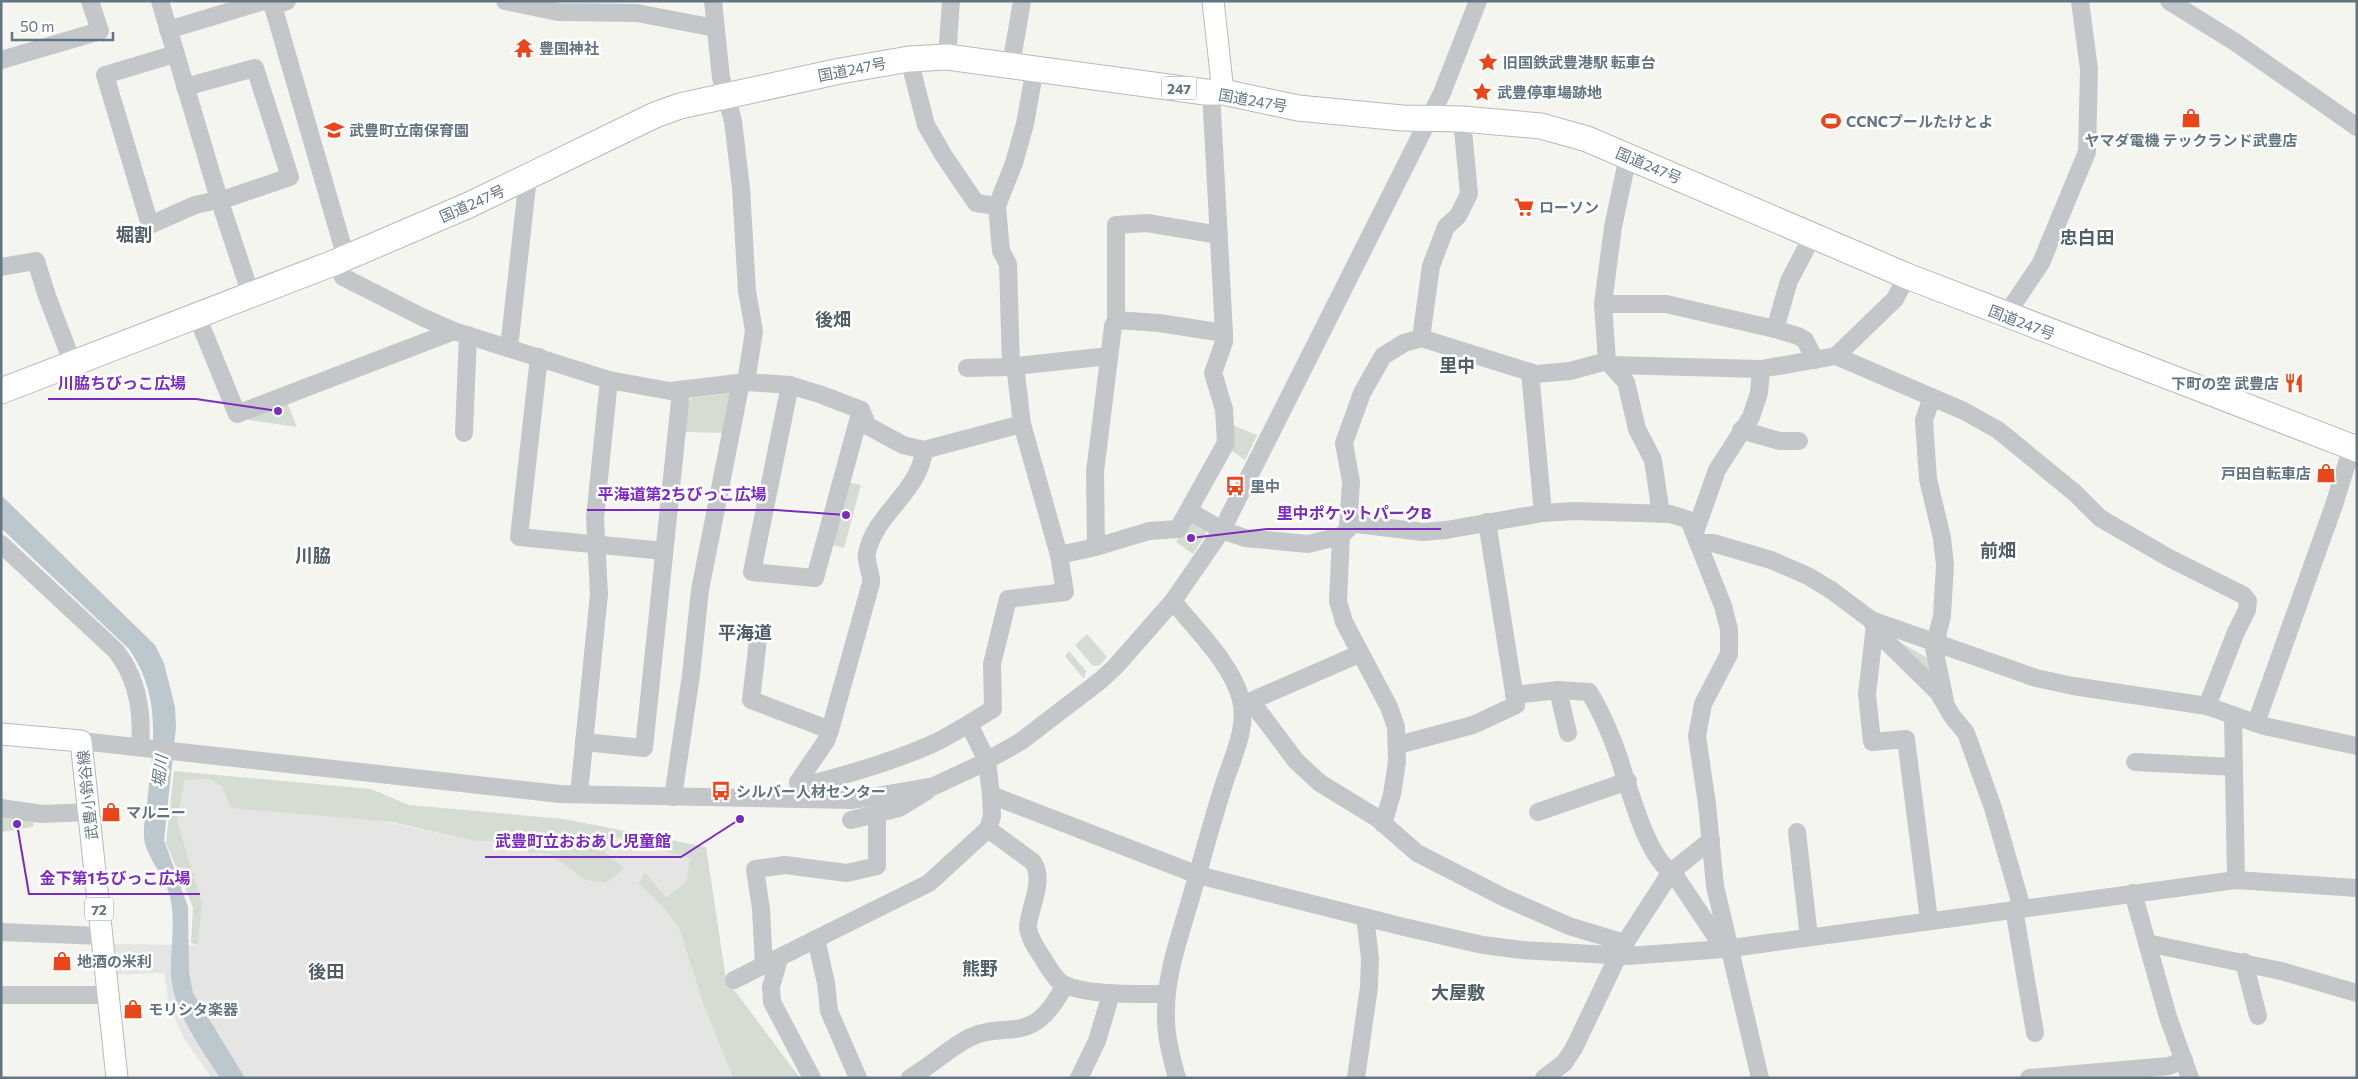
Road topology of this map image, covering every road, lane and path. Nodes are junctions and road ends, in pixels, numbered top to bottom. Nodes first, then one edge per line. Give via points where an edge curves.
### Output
1 (90, 1) edge
2 (160, 1) edge
3 (505, 1) edge
4 (713, 1) edge
5 (951, 1) edge
6 (1022, 1) edge
7 (1213, 1) edge
8 (1478, 1) edge
9 (2080, 1) edge
10 (2169, 1) edge
11 (273, 2) edge
12 (716, 28) junction
13 (168, 30) junction
14 (175, 54) junction
15 (947, 57) junction
16 (909, 59) junction
17 (1, 60) edge
18 (1023, 67) junction
19 (185, 87) junction
20 (1217, 92) junction
21 (726, 95) junction
22 (1429, 118) junction
23 (1462, 118) junction
24 (2357, 127) edge
25 (1628, 156) junction
26 (528, 177) junction
27 (219, 199) junction
28 (997, 206) junction
29 (1219, 235) junction
30 (1813, 235) junction
31 (341, 260) junction
32 (1, 267) edge
33 (1907, 276) junction
34 (251, 295) junction
35 (1603, 304) junction
36 (2006, 315) junction
37 (197, 316) junction
38 (1116, 320) junction
39 (1775, 329) junction
40 (1224, 332) junction
41 (461, 333) junction
42 (1421, 338) junction
43 (509, 348) junction
44 (1109, 356) junction
45 (1836, 356) junction
46 (539, 358) junction
47 (1815, 360) junction
48 (1609, 363) junction
49 (72, 364) junction
50 (1013, 366) junction
51 (967, 368) dead end
52 (1761, 369) junction
53 (1530, 372) junction
54 (609, 380) junction
55 (744, 382) junction
56 (790, 385) junction
57 (1, 391) edge
58 (681, 391) junction
59 (1932, 397) junction
60 (861, 410) junction
61 (1022, 424) junction
62 (1741, 430) junction
63 (464, 433) dead end
64 (1799, 441) dead end
65 (2354, 448) edge
66 (924, 450) junction
67 (1189, 511) junction
68 (1544, 513) junction
69 (1661, 514) junction
70 (1487, 522) junction
71 (1345, 529) junction
72 (1222, 530) junction
73 (1696, 538) junction
74 (1, 544) edge
75 (596, 545) junction
76 (1096, 548) junction
77 (664, 551) junction
78 (1059, 555) junction
79 (1173, 601) junction
80 (1872, 622) junction
81 (759, 632) dead end
82 (1935, 644) junction
83 (1359, 654) junction
84 (1558, 690) junction
85 (1514, 695) junction
86 (1246, 701) junction
87 (1946, 706) junction
88 (2207, 706) junction
89 (2233, 715) junction
90 (2256, 723) junction
91 (969, 724) junction
92 (830, 730) junction
93 (1568, 733) dead end
94 (1, 734) edge
95 (81, 741) junction
96 (584, 742) junction
97 (1398, 745) junction
98 (140, 746) junction
99 (2357, 746) edge
100 (987, 761) junction
101 (2135, 762) dead end
102 (2234, 767) junction
103 (851, 774) junction
104 (1628, 781) junction
105 (934, 786) junction
106 (580, 794) junction
107 (991, 795) junction
108 (673, 797) junction
109 (853, 800) junction
110 (1, 808) edge
111 (89, 812) junction
112 (1538, 812) dead end
113 (877, 814) junction
114 (1383, 824) junction
115 (988, 829) junction
116 (1711, 840) junction
117 (1803, 842) dead end
118 (1671, 872) junction
119 (1198, 875) junction
120 (2236, 880) junction
121 (2357, 888) edge
122 (2133, 893) junction
123 (2018, 908) junction
124 (1364, 917) junction
125 (1929, 920) junction
126 (1, 932) edge
127 (101, 936) junction
128 (1808, 937) junction
129 (816, 939) junction
130 (2147, 943) junction
131 (1727, 949) junction
132 (1623, 951) junction
133 (771, 962) junction
134 (2244, 962) junction
135 (734, 980) dead end
136 (1065, 985) junction
137 (2357, 993) edge
138 (1111, 994) junction
139 (1166, 994) junction
140 (1, 995) edge
141 (108, 995) junction
142 (2258, 1016) dead end
143 (2036, 1033) dead end
144 (2184, 1060) junction
145 (116, 1078) edge
146 (812, 1078) edge
147 (858, 1078) edge
148 (910, 1078) edge
149 (1079, 1078) edge
150 (1177, 1078) edge
151 (1356, 1078) edge
152 (1544, 1078) edge
153 (1760, 1078) edge
154 (2029, 1078) edge
155 (2190, 1078) edge

1 - 17 street via 100,31
2 - 13 street
3 - 12 street via 558,12 636,13
4 - 12 street
5 - 15 street
6 - 18 street
7 - 20 main road
8 - 22 street
9 - 36 street via 2089,69 2087,152 2041,263
10 - 24 street via 2236,42
11 - 13 street
11 - 31 street
12 - 21 street
13 - 14 street
14 - 19 street
14 - 27 street via 105,74 150,225 195,205
15 - 16 highway, 国道247号 / 247
15 - 18 highway, 国道247号 / 247
16 - 21 highway, 国道247号 / 247
16 - 28 street via 922,112 934,141 976,202
18 - 20 highway, 国道247号 / 247
18 - 28 street via 1025,124
19 - 27 street
19 - 27 street via 255,68 290,177
20 - 22 highway, 国道247号 / 247 via 1298,108
20 - 29 street
21 - 26 highway, 国道247号 / 247 via 655,115
21 - 55 street via 733,120 742,188 747,291 754,331
22 - 23 highway, 国道247号 / 247
22 - 72 street
23 - 25 highway, 国道247号 / 247 via 1540,126 1587,139
23 - 42 street via 1469,194 1458,216 1446,227 1431,266
25 - 30 highway, 国道247号 / 247
25 - 35 street via 1613,227
26 - 31 highway, 国道247号 / 247
26 - 43 street
27 - 34 street
28 - 50 street via 1001,251 1008,264
29 - 38 street via 1147,224 1116,224
29 - 40 street
30 - 33 highway, 国道247号 / 247
30 - 39 street via 1788,281
31 - 34 highway, 国道247号 / 247
31 - 41 street via 343,277
32 - 49 street via 36,261
33 - 36 highway, 国道247号 / 247
33 - 45 street via 1895,299
34 - 37 highway, 国道247号 / 247
35 - 39 street via 1666,304
35 - 48 street
36 - 65 highway, 国道247号 / 247
37 - 41 street via 237,414
37 - 49 highway, 国道247号 / 247
38 - 40 street
38 - 44 street
39 - 47 street via 1805,340
40 - 67 street via 1224,342 1213,373 1224,408 1226,443
41 - 43 street
41 - 63 street
42 - 53 street
42 - 71 street via 1404,343 1383,356 1362,393 1344,444 1351,482
43 - 46 street
44 - 50 street
44 - 76 street via 1094,472
45 - 47 street
45 - 59 street
46 - 54 street
46 - 75 street via 519,537
47 - 52 street
48 - 52 street
48 - 53 street via 1570,371
48 - 69 street via 1626,382 1637,429 1653,460
49 - 57 highway, 国道247号 / 247
50 - 51 street
50 - 61 street
52 - 62 street via 1759,393 1751,416
53 - 68 street
54 - 58 street
54 - 75 street via 595,518
55 - 56 street
55 - 58 street
55 - 108 street via 700,590
56 - 60 street
56 - 60 street via 752,572 815,578
58 - 77 street
59 - 82 street via 1924,420 1928,479 1945,565 1942,616
59 - 88 street via 1998,430 2075,493 2100,518 2168,558 2243,595 2248,601 2247,610
60 - 66 street via 868,426 903,445
61 - 66 street
61 - 78 street
62 - 64 street via 1780,441
62 - 73 street via 1717,470
65 - 90 street
66 - 92 street via 921,468 877,527 866,555 872,576
67 - 72 street
67 - 76 street via 1178,529 1149,531
68 - 69 street
68 - 70 street
69 - 73 street via 1689,520
70 - 71 street via 1423,532
70 - 85 street
71 - 72 street via 1318,543 1298,544 1245,538
71 - 83 street via 1338,600
72 - 79 street
73 - 80 street via 1749,553 1808,576
73 - 116 street via 1723,606 1730,644 1729,654 1703,704 1698,725
74 - 98 street via 116,651 126,665 139,700
75 - 77 street
75 - 96 street via 599,594
76 - 78 street
77 - 96 street via 644,748
78 - 91 street via 1064,592 1008,599 992,664 993,709
79 - 86 street via 1219,656
79 - 100 street via 1094,686 1020,742
80 - 82 street
80 - 87 street via 1885,640 1938,692
80 - 125 street via 1867,694 1872,742 1906,739
81 - 92 street via 751,700
82 - 87 street
82 - 88 street via 2036,678
83 - 86 street
83 - 97 street via 1389,706
84 - 85 street
84 - 93 street
84 - 104 street via 1589,692
85 - 97 street via 1516,705 1473,725
86 - 114 street via 1320,783
86 - 119 street via 1236,748
87 - 123 street via 1966,733 1993,808
88 - 89 street
89 - 90 street
89 - 102 street
90 - 99 street
91 - 100 street
91 - 103 street via 919,750
92 - 103 street via 798,782 799,787
94 - 95 main road, 武豊小鈴谷線
95 - 98 street
95 - 111 main road, 武豊小鈴谷線 / 72
96 - 106 street
97 - 114 street via 1392,794
98 - 106 street
100 - 105 street
100 - 107 street
101 - 102 street
102 - 120 street
103 - 109 street
104 - 112 street
104 - 118 street via 1656,856
105 - 109 street
105 - 113 street via 898,808
106 - 108 street
107 - 115 street via 992,816
107 - 119 street
108 - 109 street
109 - 113 street via 853,820
110 - 111 street via 42,814
111 - 127 main road, 武豊小鈴谷線 / 72
113 - 133 street via 878,866 847,873 785,865 755,869
114 - 132 street via 1417,853 1459,876
115 - 129 street via 930,883
115 - 136 street via 1037,868 1029,933 1044,960
116 - 118 street
116 - 131 street via 1715,886
117 - 128 street
118 - 131 street
118 - 132 street
119 - 124 street
119 - 139 street
120 - 121 street
120 - 122 street
122 - 123 street
122 - 130 street
123 - 125 street
123 - 143 street
124 - 132 street via 1483,945 1522,950
124 - 151 street via 1370,958 1369,987
125 - 128 street
126 - 127 street
127 - 141 main road, 武豊小鈴谷線 / 72
128 - 131 street
129 - 133 street
129 - 147 street via 829,1011
130 - 134 street
130 - 144 street
131 - 132 street
131 - 153 street
132 - 152 street via 1574,1048 1564,1063
133 - 135 street
133 - 146 street via 772,1002
134 - 137 street
134 - 142 street
136 - 138 street
136 - 148 street via 1051,1009 1031,1025 990,1030 968,1038
138 - 139 street
138 - 149 street via 1097,1041
139 - 150 street via 1167,1040
140 - 141 street
141 - 145 main road, 武豊小鈴谷線 / 72
144 - 154 street via 2169,1066
144 - 155 street

